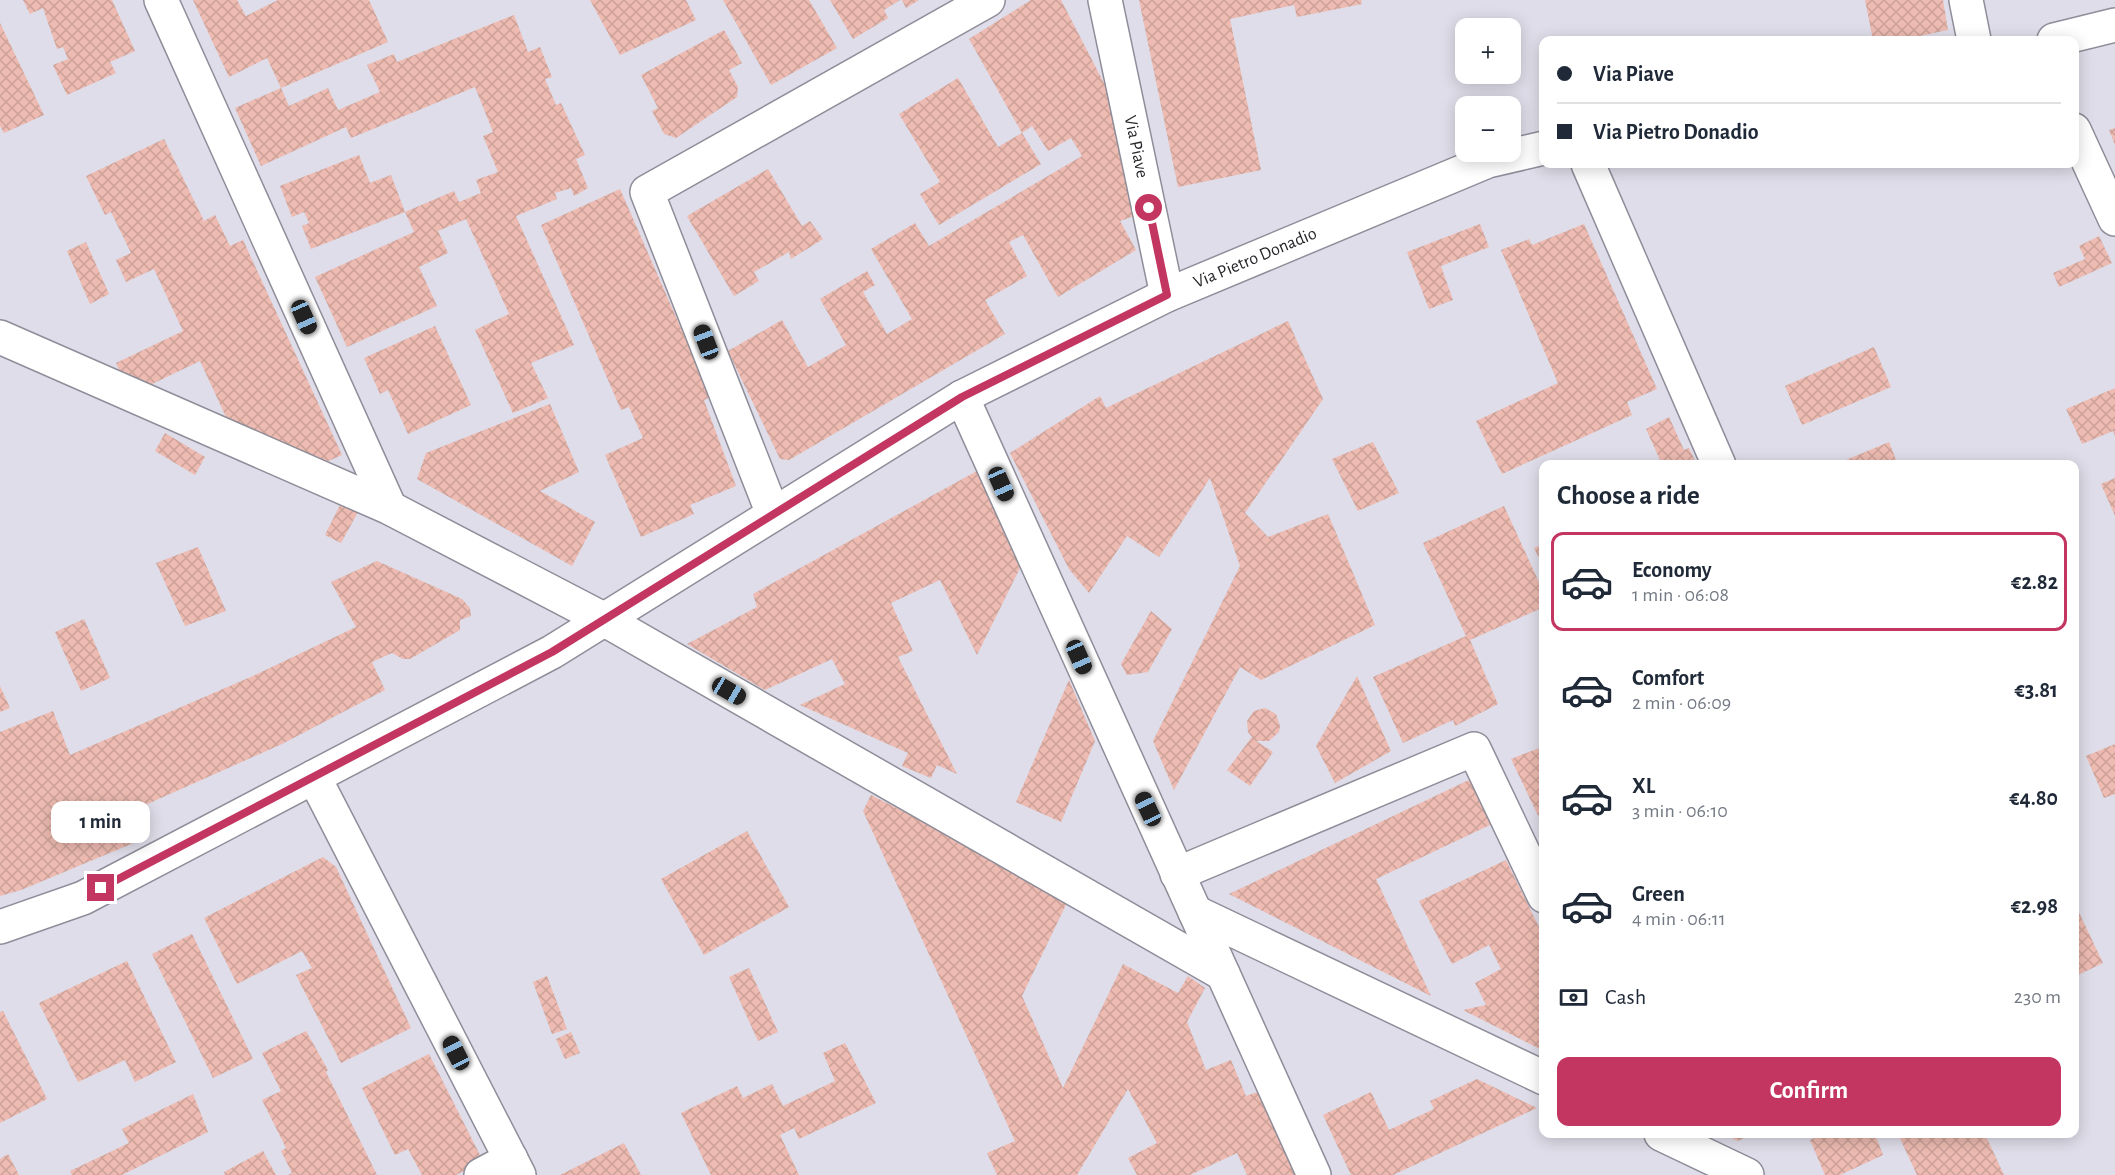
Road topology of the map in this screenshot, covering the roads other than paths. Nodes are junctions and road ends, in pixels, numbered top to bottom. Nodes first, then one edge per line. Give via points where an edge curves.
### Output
1 (161, 0) edge
2 (988, 0) edge
3 (1105, 0) edge
4 (1966, 0) edge
5 (2115, 25) edge
6 (1973, 36) edge
7 (2070, 36) edge
8 (2079, 141) edge
9 (1539, 149) edge
10 (1590, 168) edge
11 (2115, 219) edge
12 (1167, 295) junction
13 (0, 337) edge
14 (962, 397) junction
15 (1717, 460) edge
16 (390, 508) junction
17 (773, 514) junction
18 (605, 620) junction
19 (314, 777) junction
20 (1178, 874) junction
21 (1539, 886) edge
22 (1195, 912) junction
23 (0, 927) edge
24 (1223, 974) junction
25 (1539, 1076) edge
26 (1669, 1138) edge
27 (515, 1167) edge
28 (482, 1175) edge
29 (1314, 1175) edge
30 (1747, 1175) edge

1 - 16 street
2 - 17 street via 647,192
3 - 12 street, Via Piave
4 - 6 street
5 - 7 street
8 - 11 street
9 - 12 street, Via Pietro Donadio via 1488,161
10 - 15 street
12 - 14 street, Via Pietro Donadio
13 - 16 street
14 - 17 street, Via Pietro Donadio
14 - 20 street
16 - 18 street
17 - 18 street, Via Pietro Donadio
18 - 19 street, Via Pietro Donadio
18 - 24 street
19 - 23 street, Via Pietro Donadio via 83,898
19 - 27 street
20 - 21 street via 1474,749
20 - 22 street
22 - 24 street
22 - 25 street
24 - 29 street
26 - 30 street
27 - 28 street

